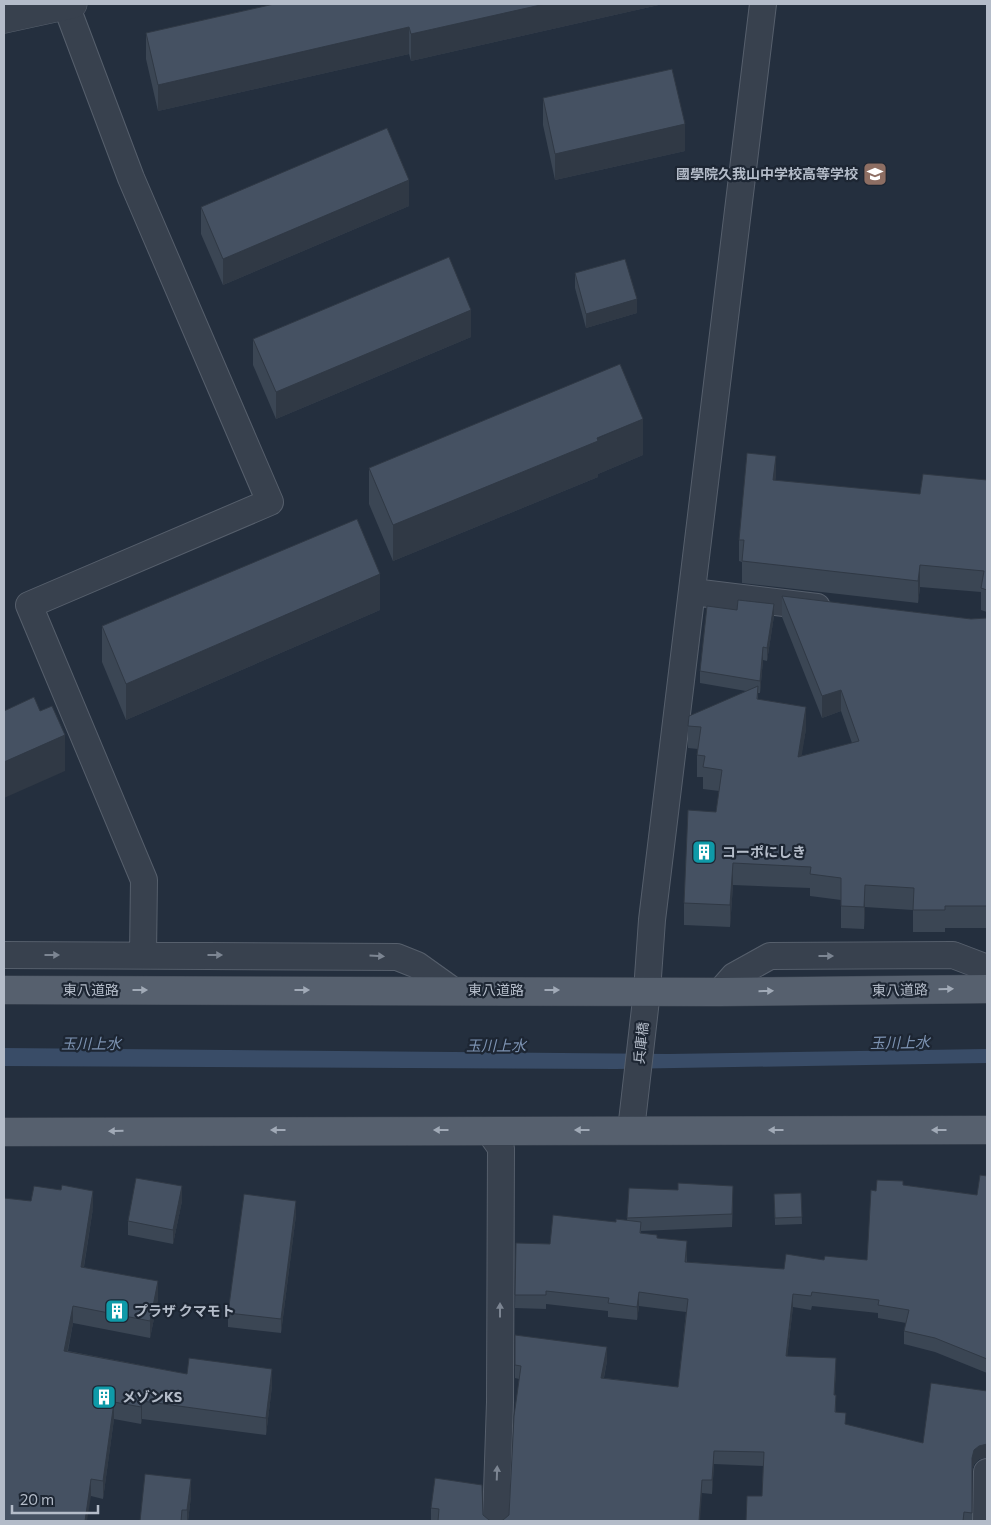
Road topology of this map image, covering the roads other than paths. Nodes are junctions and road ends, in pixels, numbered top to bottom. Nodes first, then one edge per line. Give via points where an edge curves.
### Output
1 (70, 4) edge
2 (763, 4) edge
3 (4, 19) edge
4 (693, 592) junction
5 (840, 610) edge
6 (143, 954) junction
7 (4, 955) edge
8 (987, 968) edge
9 (987, 989) edge
10 (4, 990) edge
11 (452, 990) junction
12 (720, 992) junction
13 (646, 1002) junction
14 (631, 1130) junction
15 (987, 1130) edge
16 (489, 1131) junction
17 (4, 1132) edge
18 (987, 1472) edge
19 (496, 1521) edge
20 (986, 1521) edge

1 - 3 street
1 - 6 street via 131,178 270,502 29,605 144,880
2 - 4 street, 兵庫橋
4 - 5 street
4 - 13 street, 兵庫橋 via 652,920
7 -> 6 street
6 -> 11 street via 397,957 417,966
12 -> 8 street via 734,976 770,956 953,955
12 -> 9 main road, 東八道路
10 -> 11 main road, 東八道路
11 -> 13 main road, 東八道路
12 - 13 main road, 東八道路
13 - 14 street, 兵庫橋
15 -> 14 main road
14 -> 16 main road
16 -> 17 main road
19 -> 16 street via 501,1148
18 - 20 street

